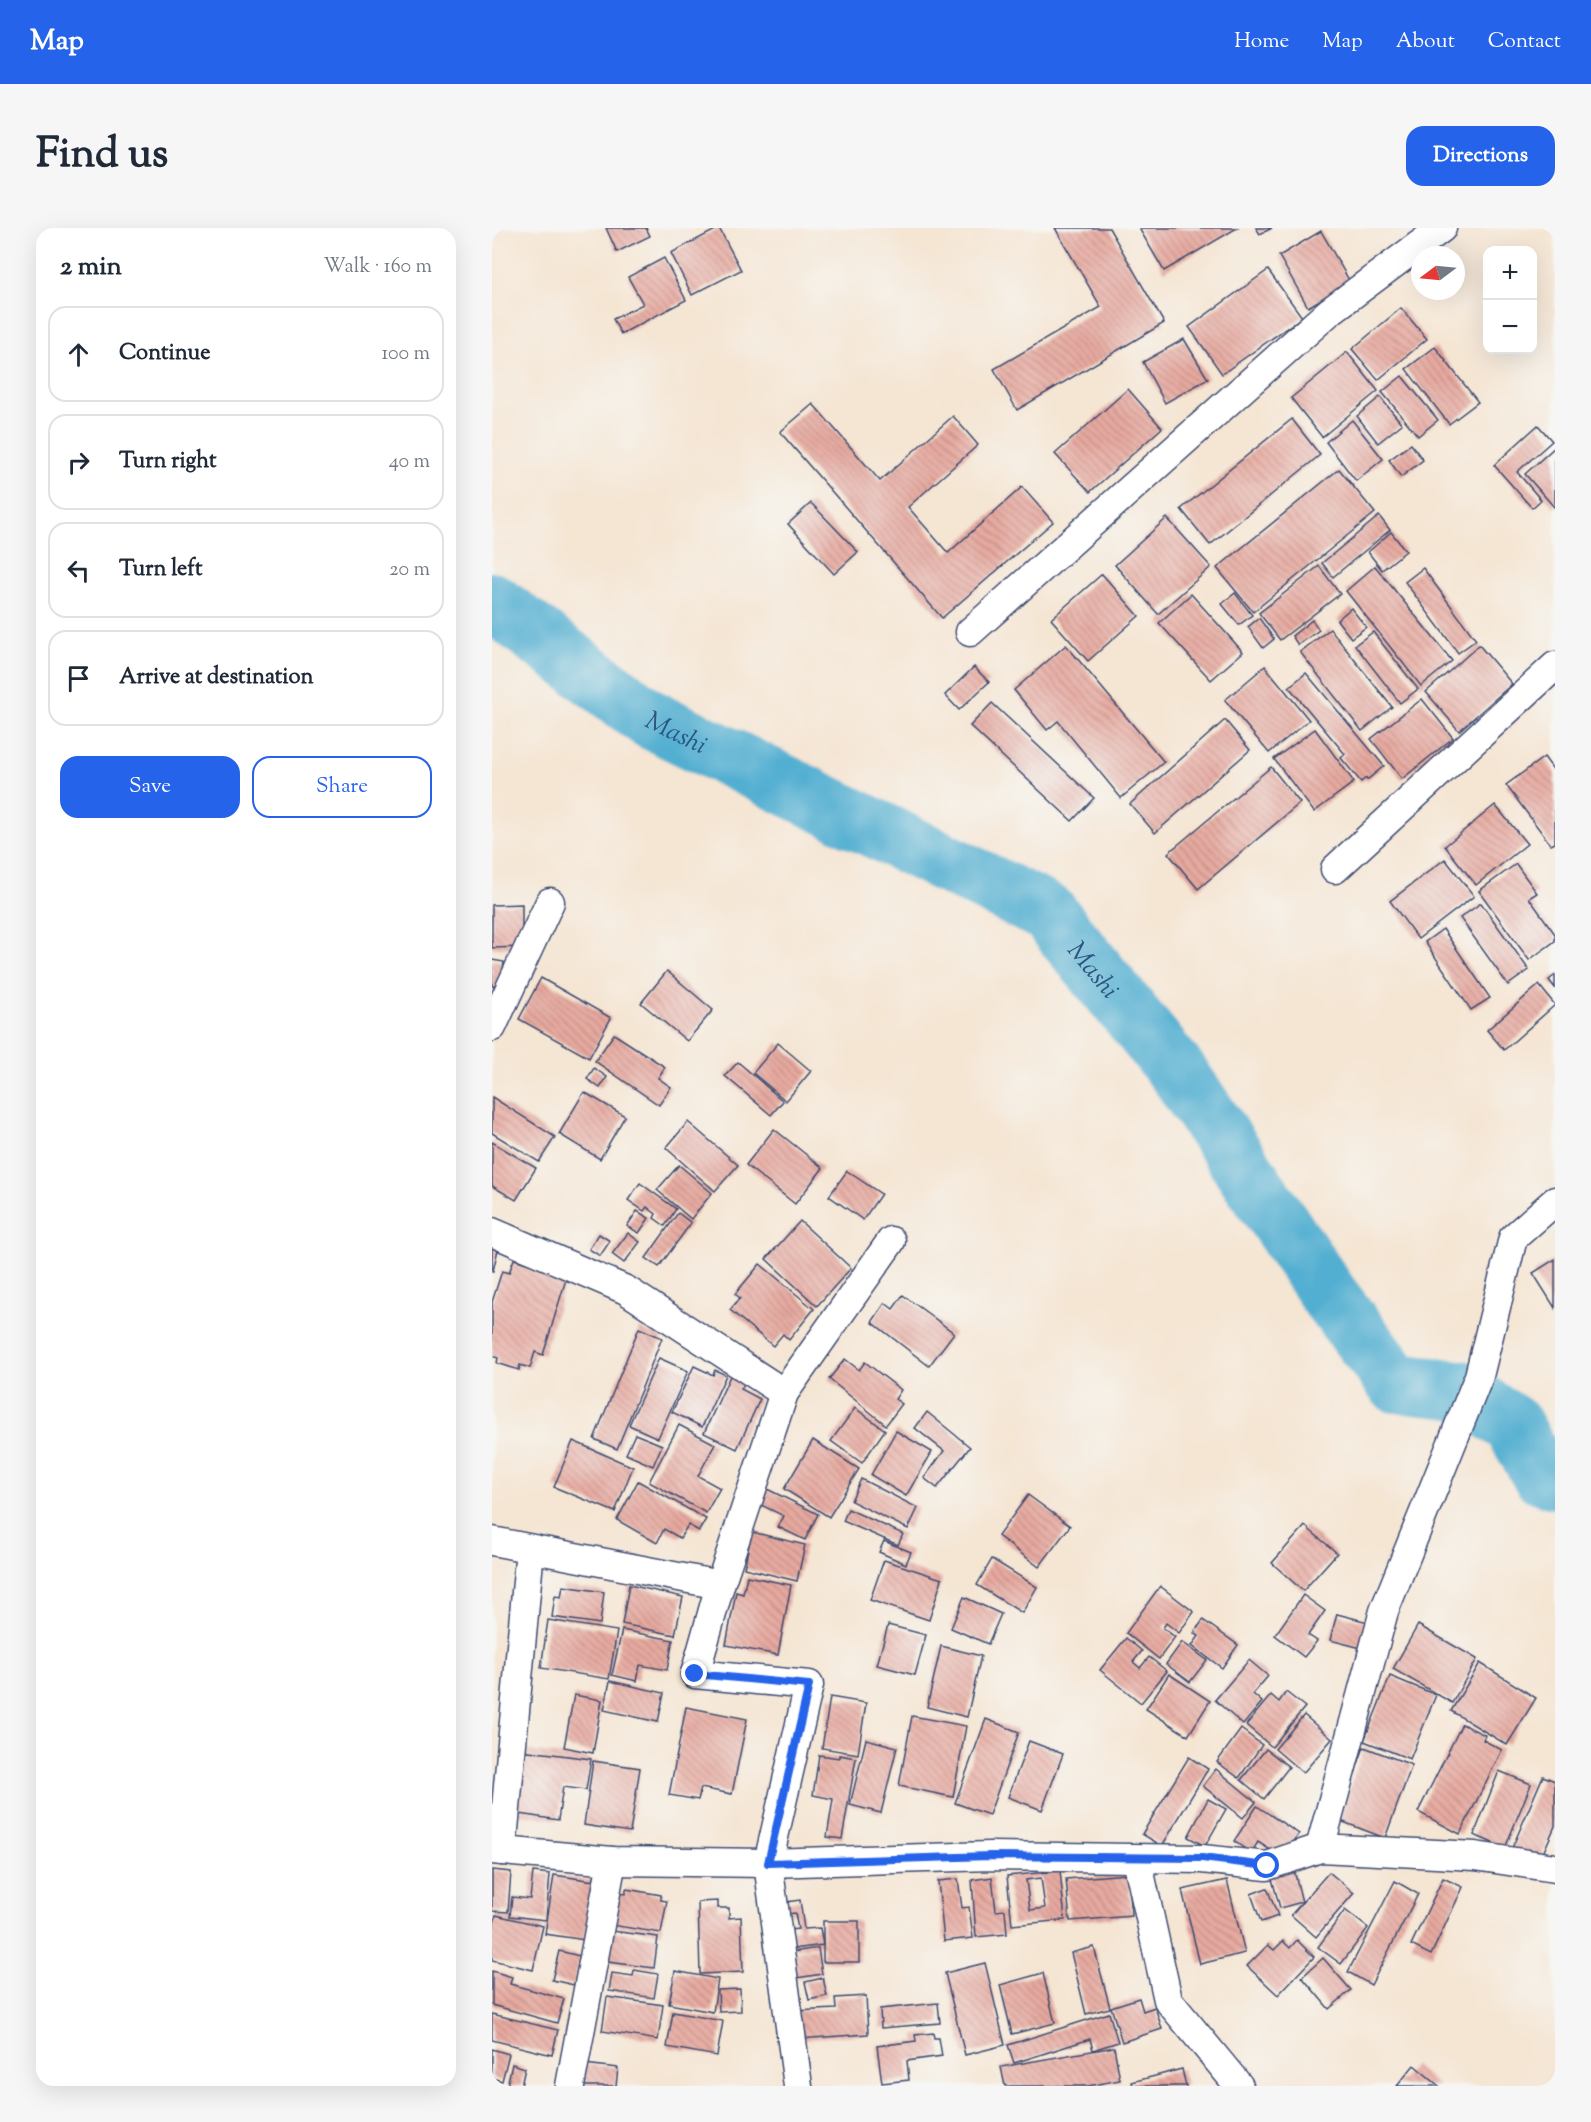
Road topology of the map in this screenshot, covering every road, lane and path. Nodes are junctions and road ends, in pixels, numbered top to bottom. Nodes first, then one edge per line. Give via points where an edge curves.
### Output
1 (1442, 228) edge
2 (970, 632) dead end
3 (1555, 666) edge
4 (1335, 869) dead end
5 (550, 902) dead end
6 (492, 1027) edge
7 (1555, 1201) edge
8 (492, 1232) edge
9 (891, 1241) dead end
10 (784, 1393) junction
11 (492, 1541) edge
12 (530, 1549) junction
13 (720, 1585) junction
14 (1320, 1848) junction
15 (497, 1851) edge
16 (1137, 1859) junction
17 (612, 1861) junction
18 (768, 1863) junction
19 (1555, 1868) edge
20 (570, 2086) edge
21 (798, 2086) edge
22 (1239, 2086) edge

1 - 2 street via 1329,312
3 - 4 street
5 - 6 street
7 - 14 street via 1513,1238 1479,1376 1384,1611
8 - 10 street via 626,1290
9 - 10 street
10 - 13 street
11 - 12 street
12 - 13 street
12 - 15 street
13 - 18 street via 695,1674 809,1685
14 - 16 street via 1267,1866 1202,1858
14 - 19 street via 1475,1856
15 - 17 street
16 - 18 street via 990,1856
16 - 22 street via 1168,2000
17 - 18 street
17 - 20 street
18 - 21 street

